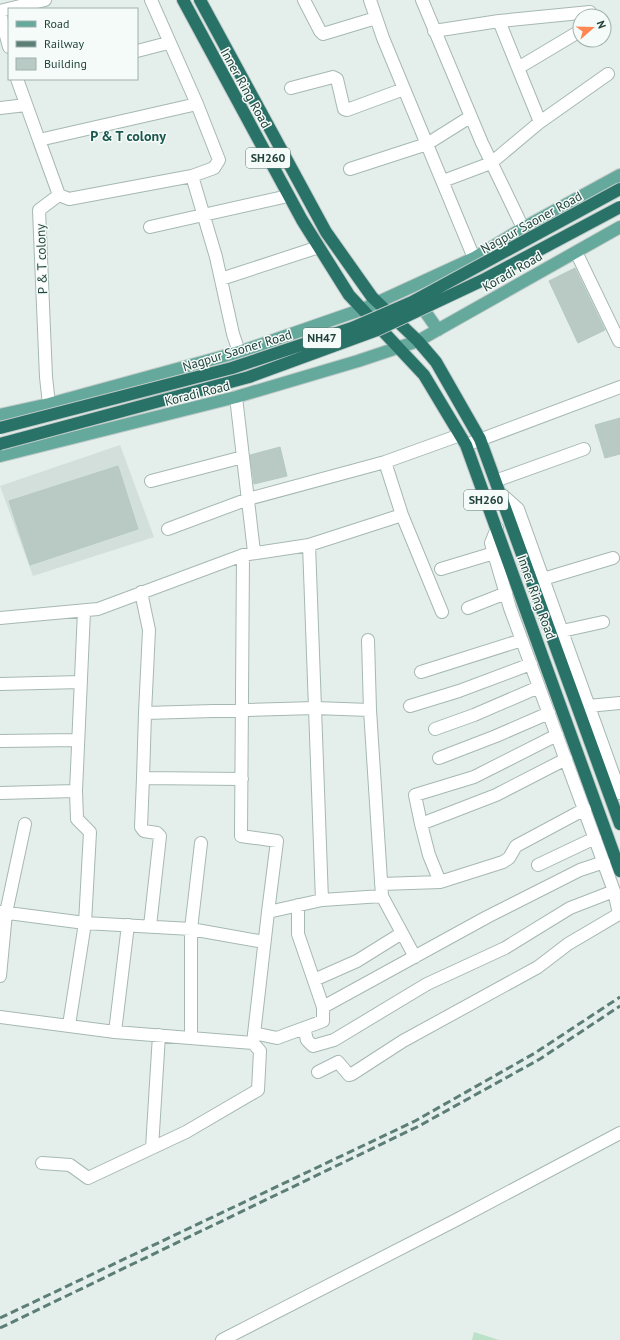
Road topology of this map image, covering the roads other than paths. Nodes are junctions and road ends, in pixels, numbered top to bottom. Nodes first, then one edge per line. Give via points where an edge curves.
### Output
1 (45, 0) edge
2 (151, 0) edge
3 (183, 0) edge
4 (200, 0) edge
5 (304, 0) edge
6 (370, 0) edge
7 (422, 0) edge
8 (15, 8) edge
9 (0, 12) edge
10 (572, 14) edge
11 (376, 18) junction
12 (499, 21) junction
13 (434, 30) junction
14 (572, 36) edge
15 (168, 43) junction
16 (6, 44) edge
17 (138, 51) edge
18 (518, 68) junction
19 (608, 74) dead end
20 (19, 80) edge
21 (291, 88) dead end
22 (404, 89) junction
23 (197, 104) junction
24 (26, 105) junction
25 (0, 108) edge
26 (470, 117) junction
27 (540, 122) junction
28 (39, 140) junction
29 (427, 144) junction
30 (491, 163) junction
31 (350, 169) dead end
32 (620, 175) edge
33 (192, 176) junction
34 (443, 181) junction
35 (620, 189) edge
36 (59, 195) junction
37 (288, 196) junction
38 (620, 207) edge
39 (204, 215) junction
40 (150, 227) dead end
41 (620, 227) edge
42 (523, 228) junction
43 (319, 247) junction
44 (576, 252) junction
45 (474, 258) junction
46 (221, 279) junction
47 (409, 289) junction
48 (379, 303) junction
49 (363, 309) junction
50 (438, 330) junction
51 (418, 341) junction
52 (620, 342) edge
53 (398, 348) junction
54 (239, 352) junction
55 (207, 361) junction
56 (620, 387) edge
57 (236, 397) junction
58 (224, 400) junction
59 (49, 404) junction
60 (0, 415) edge
61 (0, 428) edge
62 (480, 439) junction
63 (463, 440) junction
64 (0, 444) edge
65 (584, 449) dead end
66 (0, 456) edge
67 (243, 457) junction
68 (385, 462) junction
69 (151, 481) dead end
70 (495, 481) junction
71 (500, 493) junction
72 (248, 499) junction
73 (402, 515) junction
74 (497, 528) junction
75 (168, 529) dead end
76 (309, 545) junction
77 (248, 553) junction
78 (494, 553) junction
79 (613, 558) dead end
80 (441, 569) dead end
81 (543, 579) junction
82 (141, 592) junction
83 (506, 594) junction
84 (468, 608) dead end
85 (84, 610) junction
86 (442, 612) dead end
87 (0, 618) edge
88 (603, 622) dead end
89 (562, 631) junction
90 (368, 640) dead end
91 (522, 640) junction
92 (531, 664) junction
93 (421, 672) dead end
94 (81, 682) junction
95 (0, 684) edge
96 (539, 687) junction
97 (620, 703) edge
98 (410, 706) dead end
99 (588, 706) junction
100 (315, 708) junction
101 (243, 710) junction
102 (370, 710) junction
103 (145, 713) junction
104 (549, 713) junction
105 (435, 729) dead end
106 (557, 735) junction
107 (77, 740) junction
108 (0, 741) edge
109 (438, 758) dead end
110 (566, 759) junction
111 (143, 778) junction
112 (242, 779) junction
113 (76, 791) junction
114 (0, 793) edge
115 (620, 793) edge
116 (585, 809) junction
117 (25, 824) dead end
118 (421, 824) junction
119 (620, 824) edge
120 (595, 838) junction
121 (202, 843) dead end
122 (604, 862) junction
123 (538, 865) dead end
124 (620, 871) edge
125 (440, 882) junction
126 (382, 890) junction
127 (614, 891) junction
128 (322, 900) junction
129 (298, 905) junction
130 (3, 912) edge
131 (268, 912) junction
132 (85, 923) junction
133 (128, 925) junction
134 (150, 926) junction
135 (191, 929) junction
136 (402, 933) junction
137 (264, 942) junction
138 (415, 957) junction
139 (0, 976) edge
140 (314, 980) junction
141 (323, 1007) junction
142 (0, 1017) edge
143 (69, 1025) junction
144 (304, 1028) junction
145 (115, 1032) junction
146 (159, 1035) junction
147 (191, 1038) junction
148 (254, 1038) junction
149 (318, 1072) dead end
150 (620, 1133) edge
151 (152, 1148) junction
152 (42, 1163) dead end
153 (222, 1340) edge

1 - 8 street
2 - 15 street
3 - 37 highway, Inner Ring Road / SH260
4 - 48 highway, Inner Ring Road / SH260 via 326,232
5 - 11 street via 323,34
6 - 11 street
7 - 13 street
9 - 16 street
10 - 12 street
11 - 22 street
12 - 13 street
12 - 18 street
13 - 26 street
14 - 18 street
15 - 17 street
15 - 23 street
18 - 27 street
19 - 27 street
20 - 24 street
21 - 22 street via 333,77 337,79 344,109 347,110
22 - 29 street
23 - 28 street
23 - 33 street via 219,160 214,168
24 - 25 street
24 - 28 street
26 - 29 street
26 - 30 street
27 - 30 street
28 - 36 street
29 - 31 street
29 - 34 street
30 - 34 street
30 - 42 street
32 - 42 main road
33 - 36 street via 69,199
33 - 39 street
34 - 45 street
35 - 61 highway, Nagpur Saoner Road / NH47, bridge via 412,302 352,328 232,368
36 - 59 street, P & T colony via 39,210
37 - 39 street
37 - 43 highway, Inner Ring Road / SH260
38 - 64 highway, Nagpur Saoner Road / NH47, bridge via 483,280 377,330 249,377
39 - 40 street
39 - 46 street
41 - 44 main road, Koradi Road
42 - 45 main road
43 - 46 street
43 - 49 highway, Inner Ring Road / SH260 via 349,295
44 - 50 main road, Koradi Road
44 - 52 street
45 - 47 main road
46 - 54 street
47 - 48 main road
47 - 50 main road
48 - 49 main road
48 - 51 highway, SH260
49 - 53 highway, SH260
49 - 54 main road
50 - 51 main road, Koradi Road
51 - 53 main road, NH47
51 - 62 highway, Inner Ring Road / SH260 via 436,362
53 - 57 main road, Koradi Road / NH47
53 - 63 highway, Inner Ring Road / SH260 via 424,375
54 - 55 main road
55 - 58 main road
55 - 59 main road
56 - 62 street
57 - 58 main road, Koradi Road / NH47
57 - 67 street
58 - 66 main road, Koradi Road / NH47
59 - 60 main road
62 - 63 street
62 - 70 highway, Inner Ring Road / SH260
63 - 68 street
63 - 74 highway, Inner Ring Road / SH260
65 - 70 street
67 - 69 street
67 - 72 street
68 - 72 street
68 - 73 street
70 - 71 highway, Inner Ring Road / SH260
71 - 81 street via 518,509
71 - 119 highway, Inner Ring Road / SH260
72 - 75 street
72 - 77 street
73 - 76 street
73 - 86 street
74 - 78 street via 491,543
74 - 124 highway, Inner Ring Road / SH260
76 - 77 street
76 - 100 street
77 - 82 street
77 - 101 street
78 - 80 street
78 - 83 street
79 - 81 street
81 - 89 street
82 - 85 street via 98,609
82 - 103 street via 149,630
83 - 84 street
83 - 91 street
85 - 87 street
85 - 94 street
88 - 89 street
89 - 99 street
90 - 102 street
91 - 92 street
91 - 93 street
92 - 96 street
92 - 98 street
94 - 95 street
94 - 107 street
96 - 104 street
96 - 105 street
97 - 99 street
99 - 115 street
100 - 101 street
100 - 102 street
100 - 128 street
101 - 103 street
101 - 112 street
102 - 126 street
103 - 111 street
104 - 106 street
104 - 109 street
106 - 110 street
106 - 118 street via 474,776 415,795
107 - 108 street
107 - 113 street
110 - 116 street
110 - 118 street via 496,796
111 - 112 street
111 - 134 street via 142,827 144,831 157,832 160,836
112 - 131 street via 241,836 277,840
113 - 114 street
113 - 132 street via 77,820 90,832
116 - 120 street
116 - 125 street via 516,846 509,858 503,862
117 - 130 street
118 - 125 street via 428,855
120 - 122 street
120 - 123 street
121 - 135 street
122 - 127 street
122 - 138 street via 580,870 487,916
125 - 126 street
126 - 128 street
126 - 136 street
127 - 144 street via 570,908 505,948 427,984 334,1040 313,1046 307,1040
127 - 149 street via 619,914 568,944 538,967 403,1041 350,1075 338,1062
128 - 129 street
129 - 131 street
129 - 140 street via 298,934
130 - 132 street
130 - 139 street
131 - 137 street
132 - 133 street
132 - 143 street
133 - 134 street
133 - 145 street
134 - 135 street
135 - 137 street
135 - 147 street
136 - 138 street
136 - 140 street via 357,961
137 - 148 street
138 - 141 street
140 - 141 street
141 - 144 street via 323,1021
142 - 143 street
143 - 145 street
144 - 148 street via 277,1038
145 - 146 street
146 - 147 street
146 - 151 street
147 - 148 street
148 - 151 street via 260,1051 258,1090 186,1132
150 - 153 street via 458,1220
151 - 152 street via 88,1178 70,1165

